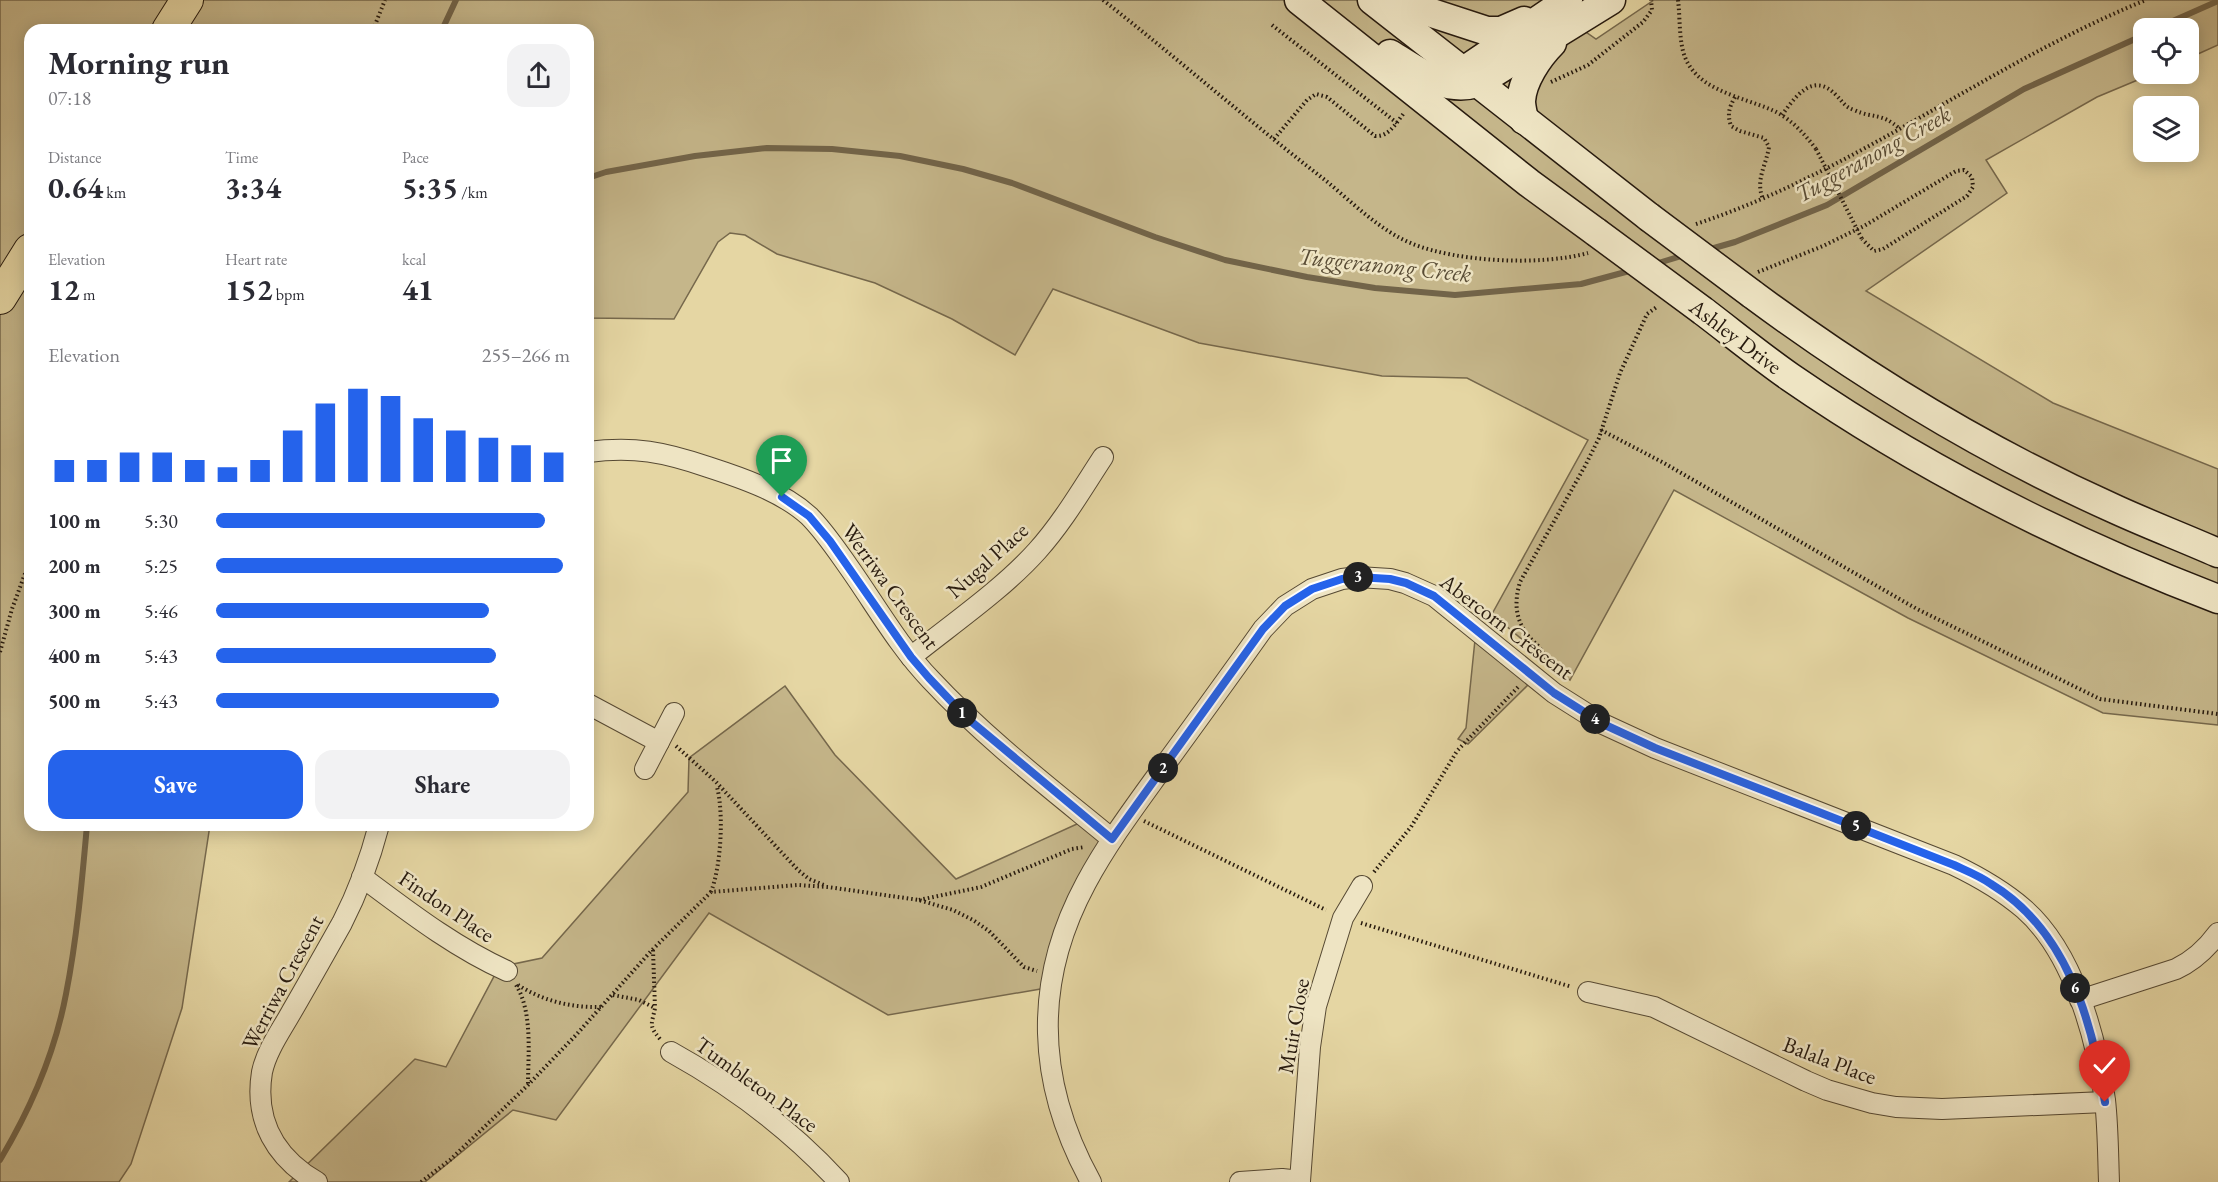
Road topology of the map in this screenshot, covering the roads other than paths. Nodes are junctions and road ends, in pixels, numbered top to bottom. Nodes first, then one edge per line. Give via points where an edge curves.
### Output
1 (187, 0) edge
2 (1372, 0) edge
3 (1392, 0) edge
4 (1611, 0) edge
5 (1302, 3) edge
6 (1566, 10) edge
7 (172, 24) edge
8 (1467, 80) junction
9 (1524, 120) junction
10 (1503, 162) junction
11 (24, 260) edge
12 (0, 298) edge
13 (594, 451) edge
14 (1103, 457) dead end
15 (2218, 552) edge
16 (2218, 599) edge
17 (911, 657) junction
18 (594, 707) edge
19 (674, 713) dead end
20 (659, 742) junction
21 (645, 769) dead end
22 (377, 831) edge
23 (1112, 839) junction
24 (363, 877) junction
25 (1362, 886) road end
26 (2218, 933) edge
27 (511, 977) road end
28 (1588, 992) dead end
29 (2080, 1000) junction
30 (671, 1052) road end
31 (2105, 1102) junction
32 (293, 1177) edge
33 (317, 1182) edge
34 (838, 1182) edge
35 (1091, 1182) edge
36 (1240, 1182) edge
37 (1301, 1182) edge
38 (2109, 1182) edge

1 - 7 main road
2 - 8 main road, Ashley Drive
3 - 6 main road via 1487,31 1501,31
4 - 6 main road
5 - 8 main road via 1440,83
5 - 10 main road, Ashley Drive
6 - 8 main road
6 - 9 main road via 1525,83 1521,102
8 - 9 main road, Ashley Drive
8 - 10 main road via 1463,104 1468,116
9 - 15 main road, Ashley Drive, bridge via 1789,322 1894,391 2003,454 2116,510
10 - 16 main road, Ashley Drive, bridge via 1597,242 1703,311 1790,376 1907,451 2022,512
11 - 12 main road
13 - 17 street, Werriwa Crescent via 630,448 670,454 782,497 809,516 830,541
14 - 17 street, Nugal Place via 1037,551
17 - 23 street, Werriwa Crescent via 967,718
18 - 20 street
19 - 20 street
20 - 21 street
22 - 24 street, Werriwa Crescent
23 - 29 street, Abercorn Crescent via 1263,629 1285,606 1312,589 1342,579 1390,579 1434,596 1554,693 1603,724 1954,865 1992,884 2025,910 2053,943
23 - 35 street, Abercorn Crescent via 1085,884 1065,932 1053,974 1047,1026 1051,1074 1062,1120
24 - 27 street, Findon Place via 432,929
24 - 32 street, Werriwa Crescent via 262,1070 260,1098 266,1126
25 - 37 street, Muir Close via 1343,918 1316,1006
26 - 29 street via 2188,963 2176,969
28 - 31 street, Balala Place via 1654,1007 1806,1081 1872,1103 1942,1109
29 - 31 street, Abercorn Crescent via 2099,1063
30 - 34 street, Tumbleton Place via 712,1075 788,1132
31 - 38 street, Abercorn Crescent
32 - 33 street, Werriwa Crescent
36 - 37 street, Muir Close

